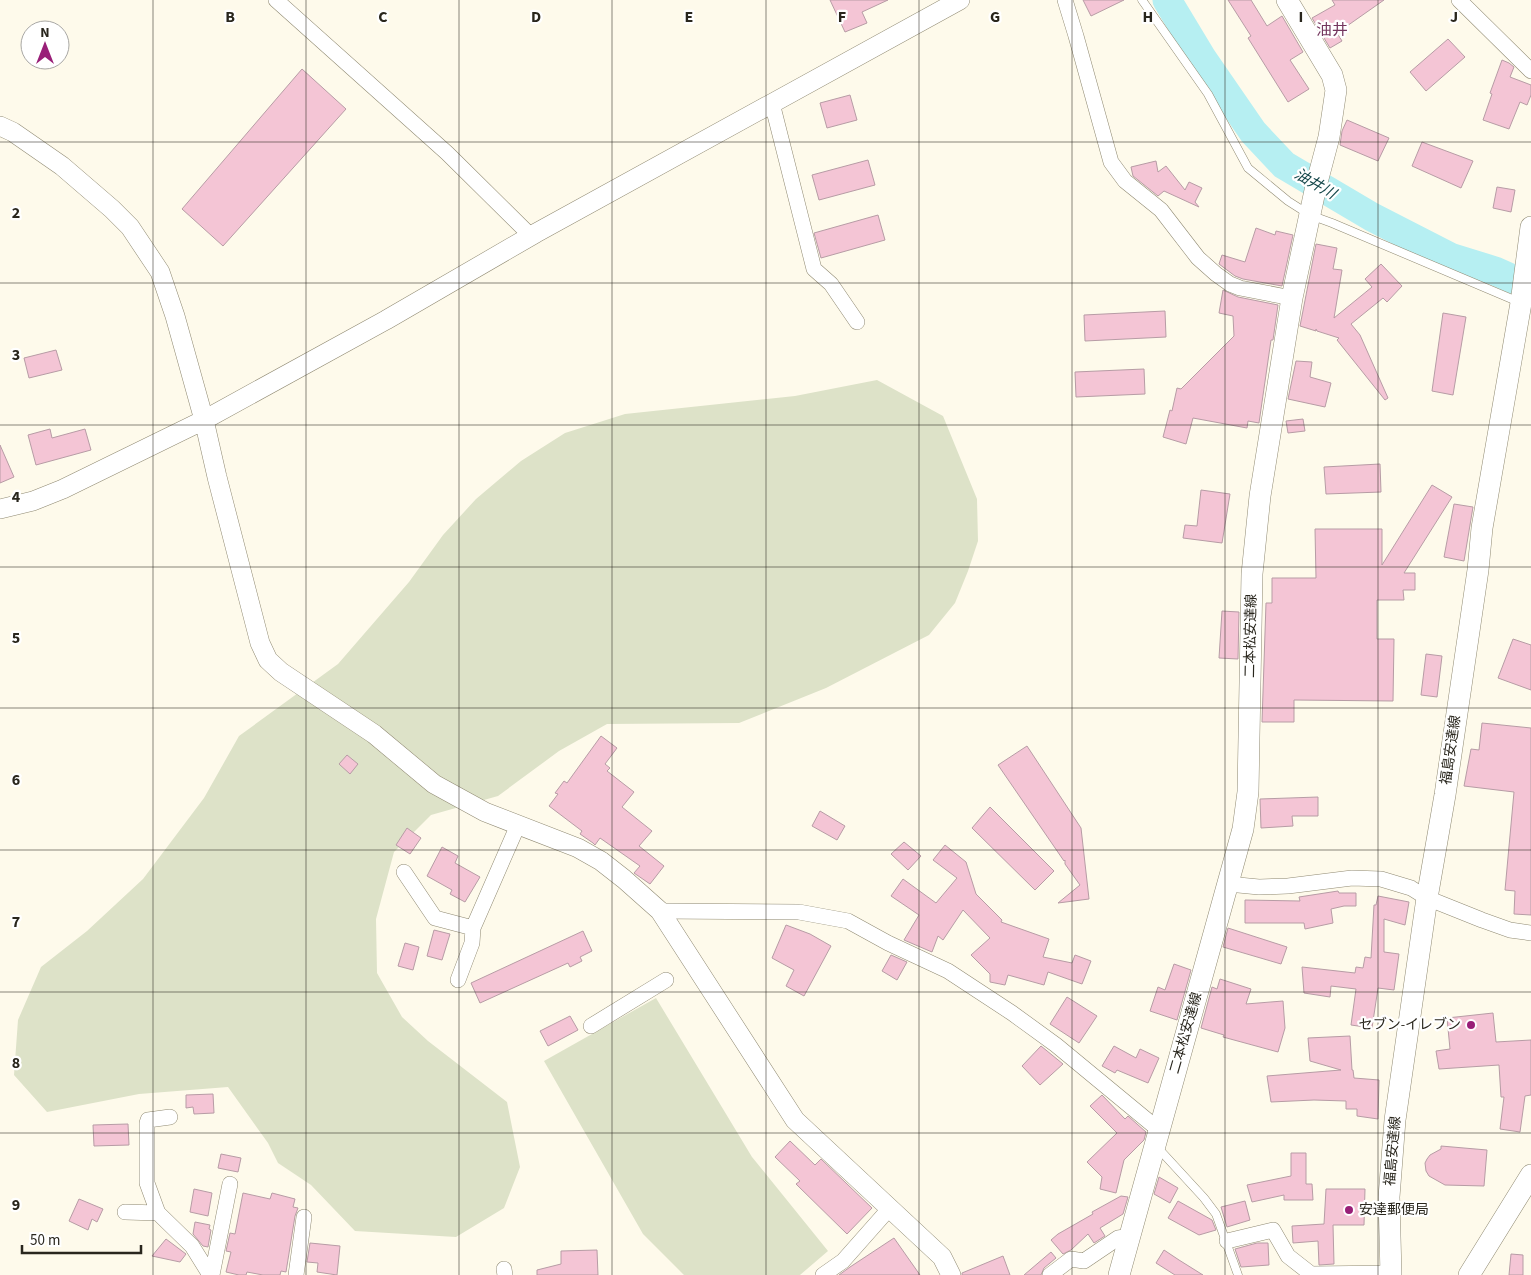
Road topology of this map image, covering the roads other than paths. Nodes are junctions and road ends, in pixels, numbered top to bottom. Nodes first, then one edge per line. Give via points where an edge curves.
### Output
1 (276, 0) edge
2 (960, 0) edge
3 (1065, 0) edge
4 (1142, 0) edge
5 (1287, 0) edge
6 (1459, 0) edge
7 (1531, 71) edge
8 (772, 103) junction
9 (0, 126) edge
10 (1310, 215) junction
11 (1531, 227) edge
12 (531, 236) junction
13 (1292, 298) junction
14 (1521, 303) junction
15 (857, 322) dead end
16 (204, 420) junction
17 (0, 509) edge
18 (518, 825) junction
19 (404, 872) dead end
20 (1228, 884) junction
21 (1427, 898) junction
22 (660, 911) junction
23 (473, 928) junction
24 (1531, 933) edge
25 (458, 980) dead end
26 (666, 980) dead end
27 (591, 1026) dead end
28 (170, 1117) dead end
29 (1157, 1137) junction
30 (1531, 1175) edge
31 (230, 1184) dead end
32 (889, 1209) junction
33 (124, 1212) dead end
34 (158, 1213) junction
35 (304, 1217) dead end
36 (1131, 1236) junction
37 (1227, 1241) junction
38 (1391, 1274) edge
39 (211, 1275) edge
40 (296, 1275) edge
41 (823, 1275) edge
42 (950, 1275) edge
43 (1050, 1275) edge
44 (1119, 1275) edge
45 (1238, 1275) edge
46 (1469, 1275) edge

1 - 12 street via 447,153
2 - 8 street
3 - 13 street via 1112,162 1125,181 1161,210 1198,258 1230,284
4 - 10 lane via 1208,94 1248,168
5 - 10 main road, 二本松安達線 via 1332,75 1336,90 1329,137
6 - 7 street
8 - 12 street
8 - 15 street via 814,269 831,284
9 - 16 street via 62,166 124,221 145,247 163,280
10 - 13 main road, 二本松安達線
10 - 14 lane
11 - 14 main road, 福島安達線
12 - 16 street
13 - 20 main road, 二本松安達線 via 1260,496 1252,574 1248,792 1243,829
14 - 21 main road, 福島安達線 via 1482,528 1445,795
16 - 17 street via 62,489 33,501
16 - 18 street via 260,644 268,660 374,734 434,784 485,812
18 - 22 street via 578,848 624,879
18 - 23 street
19 - 23 street via 435,918
20 - 21 street via 1259,887 1352,878 1381,879 1411,888
20 - 29 main road, 二本松安達線
21 - 24 street via 1510,930
21 - 38 main road, 福島安達線 via 1395,1120 1389,1197
22 - 29 street via 799,912 848,921 948,971 1012,1013 1056,1045
22 - 32 street via 795,1120
23 - 25 street via 472,943
26 - 27 street
28 - 34 street via 148,1120 146,1126 147,1183
29 - 36 main road, 二本松安達線
29 - 37 lane via 1216,1214
30 - 46 main road
31 - 39 street
32 - 41 street via 843,1261
32 - 42 street via 942,1257
33 - 34 street
34 - 39 street via 192,1246
35 - 40 street
36 - 43 street via 1118,1238 1084,1261 1071,1259
36 - 44 main road, 二本松安達線
37 - 38 street via 1273,1230 1288,1256 1311,1274
37 - 45 lane

